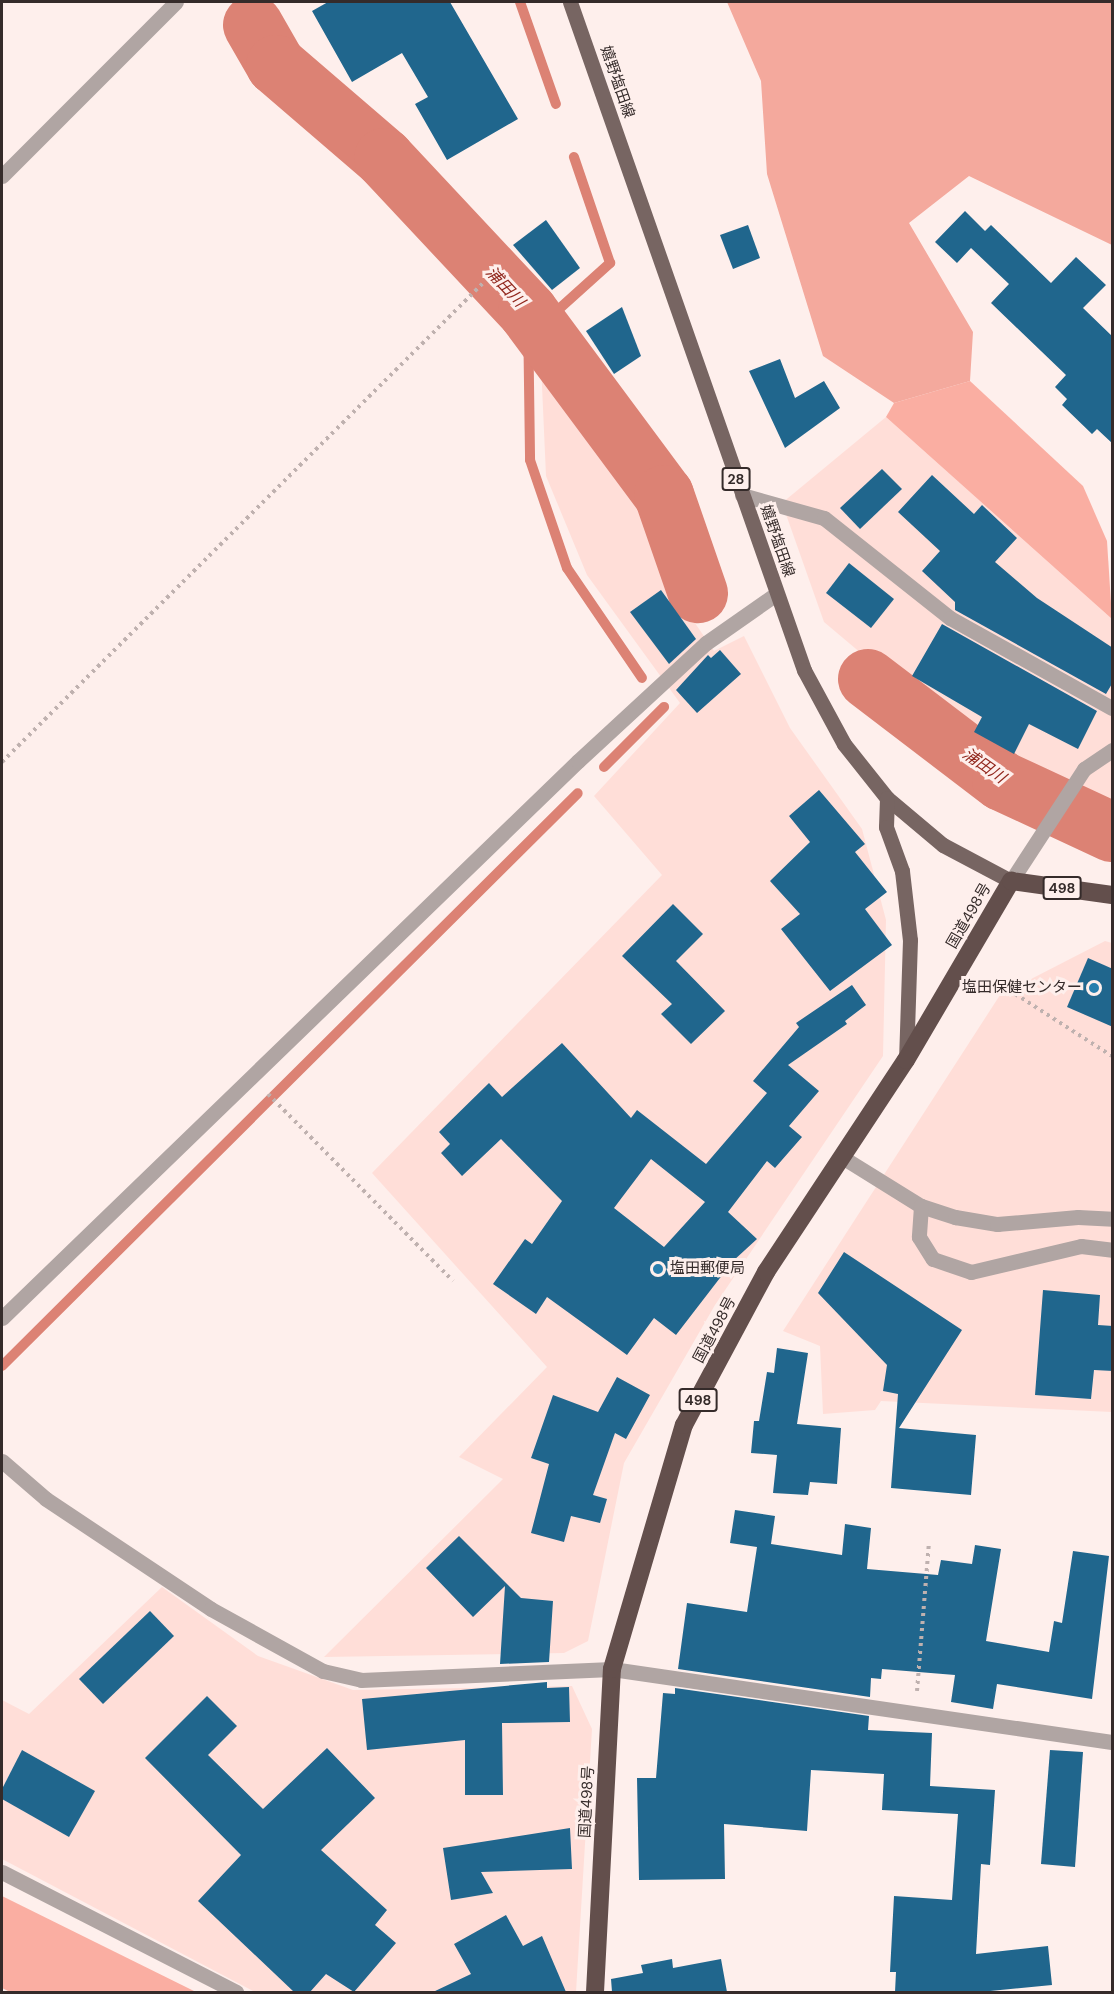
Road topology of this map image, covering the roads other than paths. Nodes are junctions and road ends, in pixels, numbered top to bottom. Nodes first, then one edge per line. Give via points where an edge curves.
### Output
1 (176, 2) edge
2 (570, 2) edge
3 (2, 176) edge
4 (742, 495) junction
5 (776, 594) junction
6 (1113, 708) edge
7 (1113, 750) edge
8 (887, 798) junction
9 (1011, 881) junction
10 (1113, 895) edge
11 (906, 1060) junction
12 (842, 1157) junction
13 (921, 1206) junction
14 (1113, 1219) edge
15 (1113, 1250) edge
16 (2, 1318) edge
17 (2, 1461) edge
18 (612, 1669) junction
19 (1113, 1742) edge
20 (2, 1872) edge
21 (236, 1992) edge
22 (595, 1992) edge

1 - 3 street
2 - 4 main road, 嬉野塩田線 / 28
4 - 5 main road, 嬉野塩田線 / 28
4 - 6 street via 824,518 950,618
5 - 8 main road, 嬉野塩田線 / 28 via 804,670 844,744
5 - 16 street via 706,643 578,761
7 - 9 street via 1084,769 1045,822
8 - 9 main road, 嬉野塩田線 / 28 via 943,845
8 - 11 main road via 886,827 902,871 910,940
9 - 10 highway, 国道498号 / 498
9 - 11 highway, 国道498号 / 498
11 - 12 highway, 国道498号 / 498
12 - 13 street
12 - 18 highway, 国道498号 / 498 via 766,1272 684,1425
13 - 14 street via 997,1224 1078,1217
13 - 15 street via 919,1237 933,1258 971,1272 1081,1246
17 - 18 street via 46,1499 211,1609 323,1671 361,1680
18 - 19 street
18 - 22 highway, 国道498号 / 498
20 - 21 street

